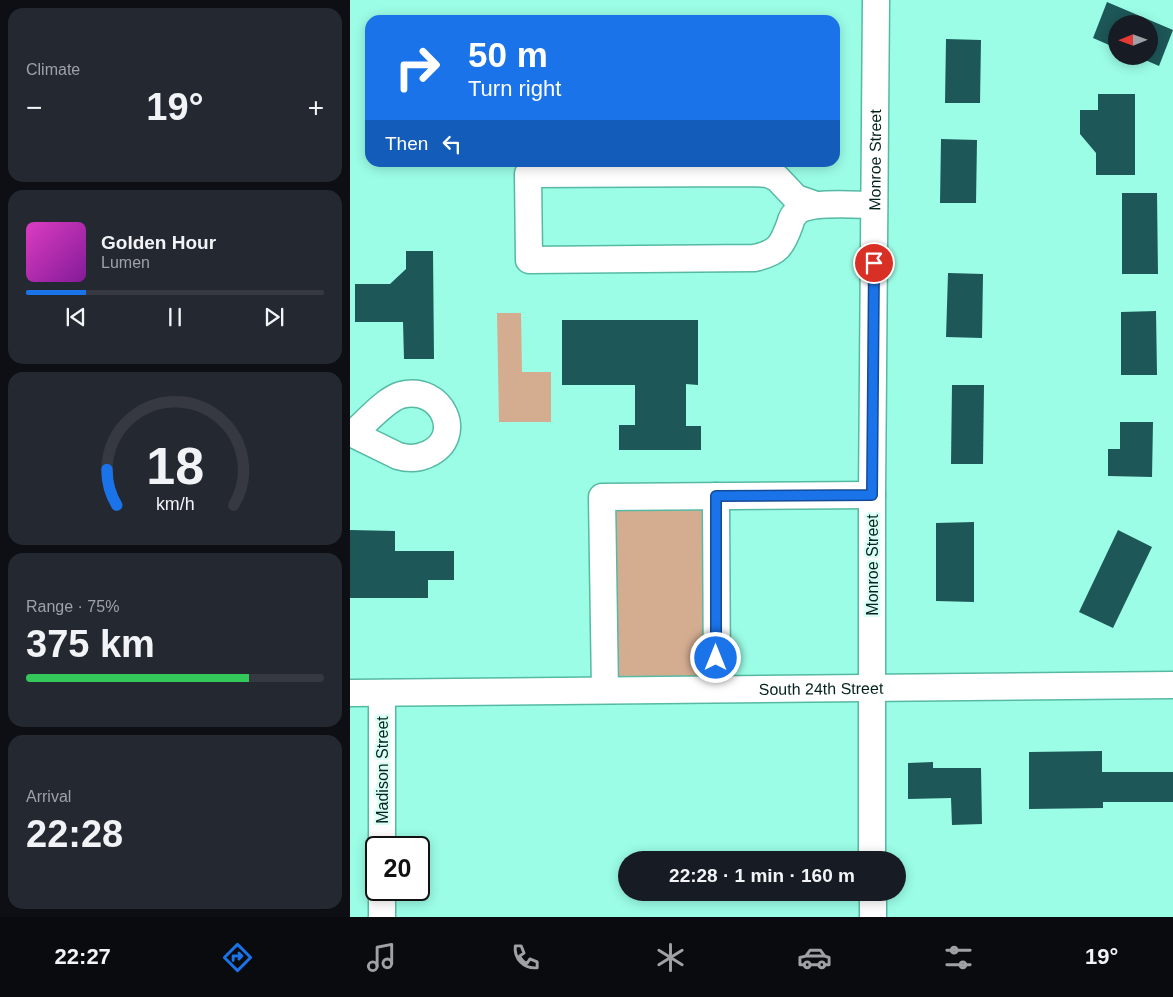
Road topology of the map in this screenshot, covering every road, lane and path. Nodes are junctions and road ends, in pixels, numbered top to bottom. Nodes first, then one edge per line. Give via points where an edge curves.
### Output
1 (876, 0) edge
2 (816, 205) junction
3 (874, 205) junction
4 (872, 495) junction
5 (716, 496) junction
6 (1173, 685) edge
7 (872, 688) junction
8 (717, 689) junction
9 (605, 690) junction
10 (350, 693) edge
11 (382, 693) junction
12 (382, 836) edge
13 (872, 851) edge
14 (382, 901) edge
15 (872, 901) edge
16 (382, 917) edge
17 (872, 917) edge

1 - 3 street, Monroe Street
2 - 2 street via 796,212 784,241 777,250 765,256 529,260 528,174 754,172 777,178 796,198
2 - 3 street
3 - 4 street, Monroe Street
4 - 5 street
4 - 7 street, Monroe Street
5 - 8 street
5 - 9 street via 602,497
6 - 7 street, South 24th Street
7 - 8 street, South 24th Street
7 - 13 street, Monroe Street
8 - 9 street, South 24th Street
9 - 11 street, South 24th Street
10 - 11 street, South 24th Street
11 - 12 street, Madison Street
14 - 16 street
15 - 17 street

